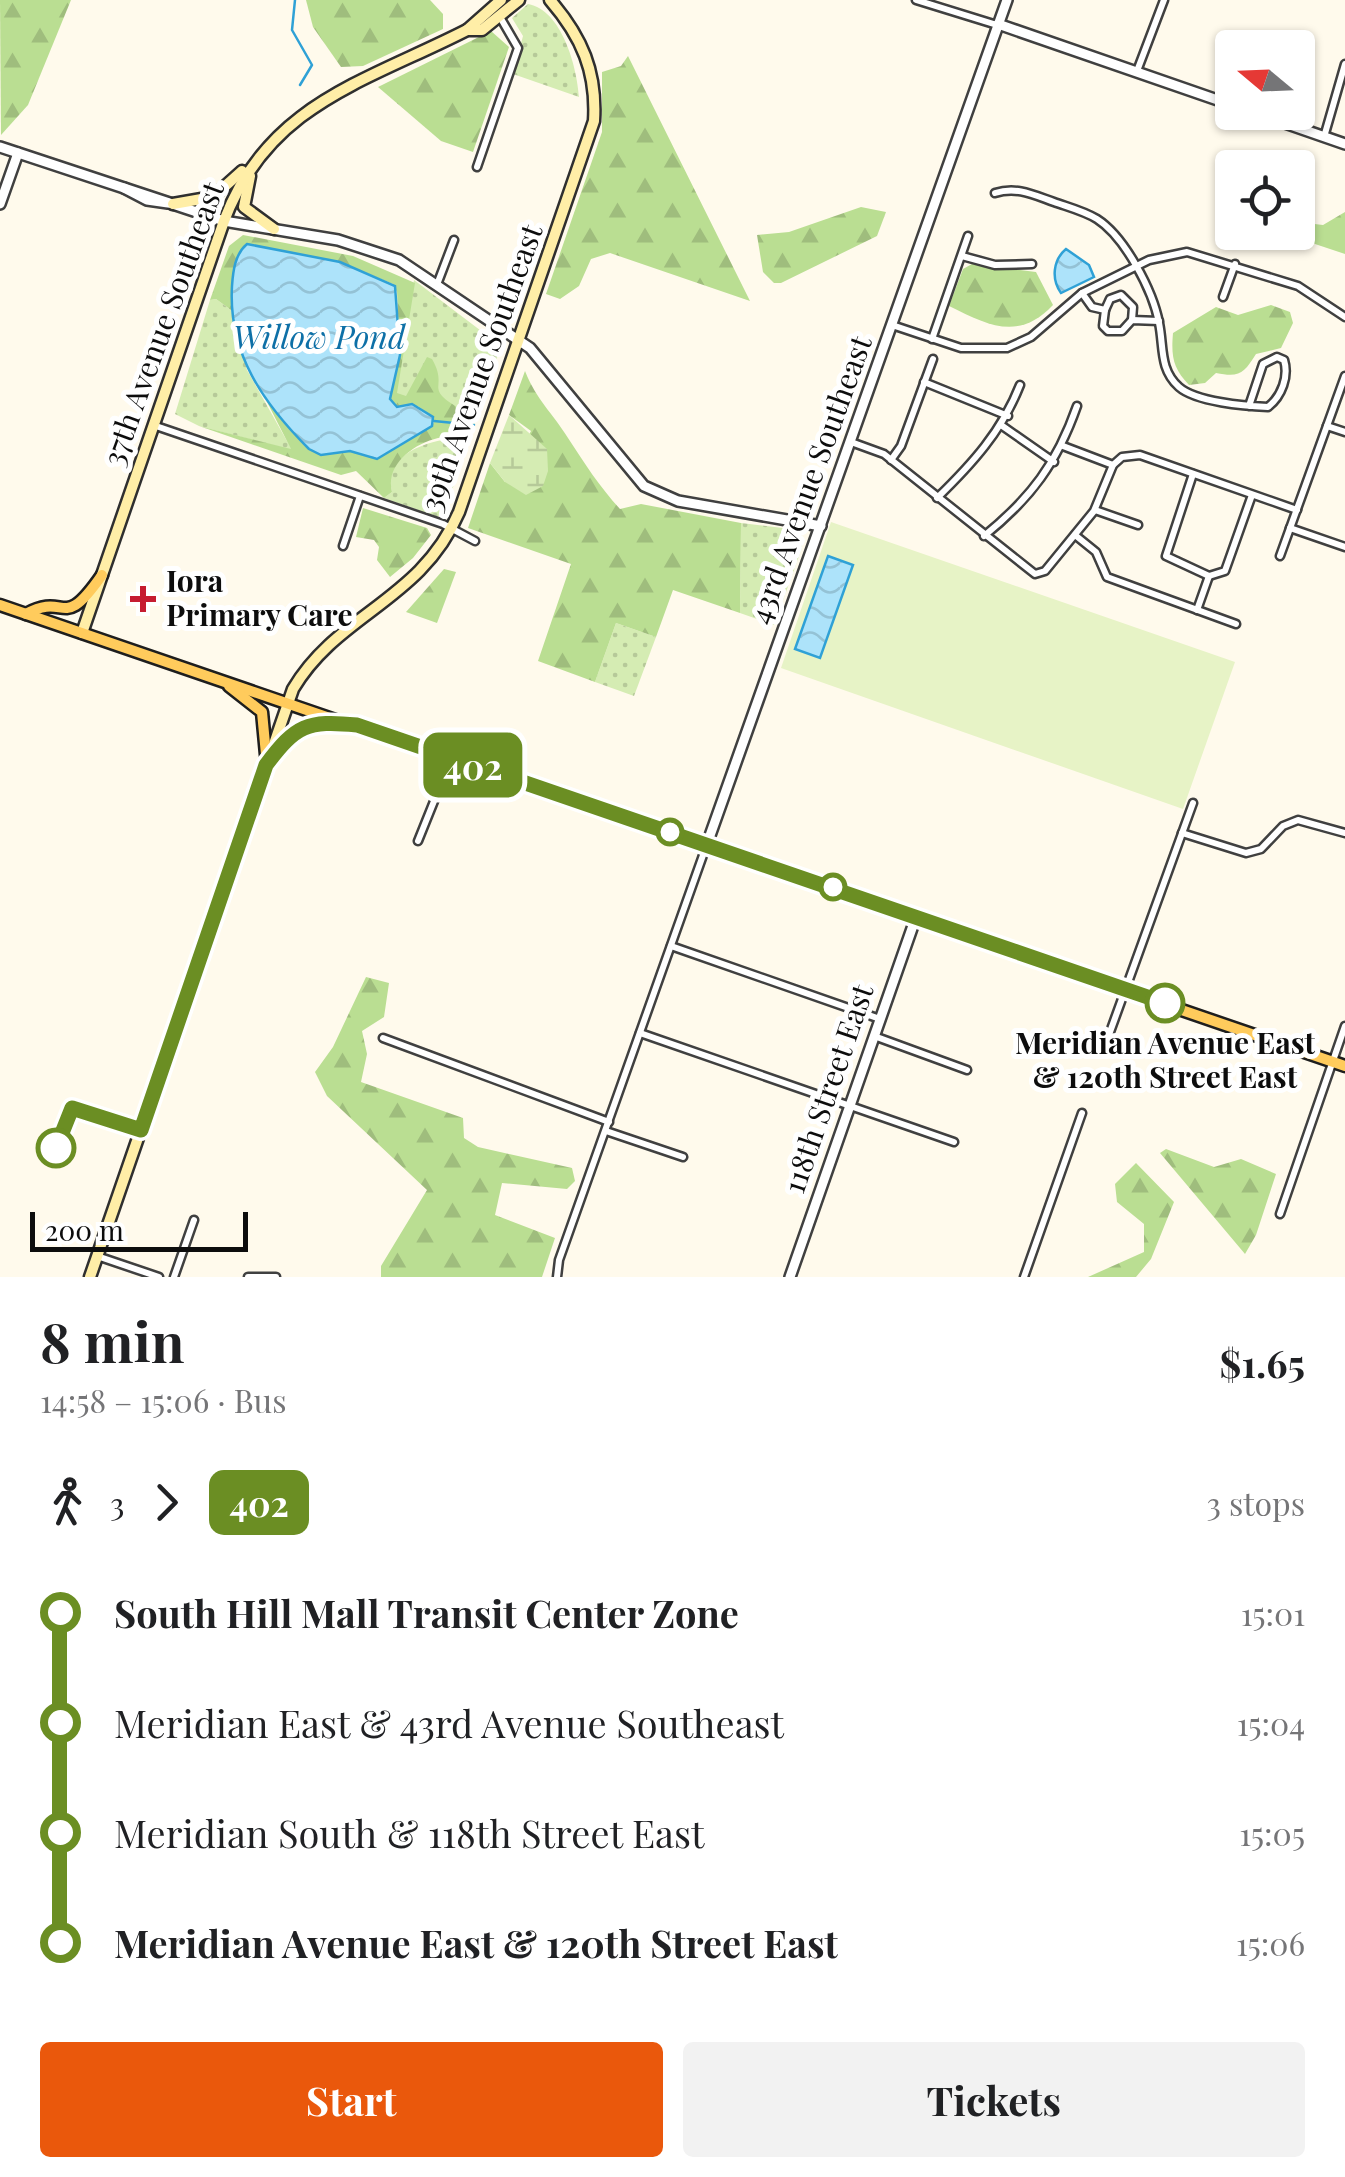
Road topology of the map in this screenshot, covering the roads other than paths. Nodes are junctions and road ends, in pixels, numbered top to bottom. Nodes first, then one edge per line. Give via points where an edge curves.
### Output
1 (519, 0) edge
2 (550, 0) edge
3 (916, 0) edge
4 (1007, 0) edge
5 (1164, 0) edge
6 (499, 8) edge
7 (998, 24) junction
8 (1345, 64) edge
9 (1137, 71) junction
10 (1215, 99) edge
11 (1304, 130) edge
12 (1324, 137) junction
13 (1345, 144) edge
14 (0, 147) edge
15 (260, 152) junction
16 (18, 153) junction
17 (478, 167) dead end
18 (995, 193) dead end
19 (0, 204) edge
20 (171, 204) junction
21 (224, 221) junction
22 (274, 229) junction
23 (968, 236) dead end
24 (454, 240) dead end
25 (962, 256) junction
26 (1032, 264) dead end
27 (1235, 264) junction
28 (1134, 268) junction
29 (438, 282) junction
30 (1082, 293) junction
31 (1223, 297) dead end
32 (1104, 310) junction
33 (1345, 317) edge
34 (1132, 320) junction
35 (1159, 321) junction
36 (892, 325) junction
37 (520, 339) junction
38 (932, 339) junction
39 (932, 359) dead end
40 (1345, 376) edge
41 (924, 382) junction
42 (1020, 385) dead end
43 (1077, 406) dead end
44 (1249, 406) junction
45 (1008, 416) junction
46 (152, 424) junction
47 (1001, 425) junction
48 (1327, 426) junction
49 (1345, 432) edge
50 (851, 442) junction
51 (1063, 446) junction
52 (891, 460) junction
53 (1054, 462) junction
54 (1113, 465) junction
55 (1193, 474) junction
56 (1252, 494) junction
57 (360, 496) junction
58 (937, 498) junction
59 (1095, 510) junction
60 (1297, 510) junction
61 (1138, 524) dead end
62 (821, 526) junction
63 (452, 528) junction
64 (1290, 528) junction
65 (1074, 535) junction
66 (984, 536) junction
67 (475, 541) dead end
68 (342, 546) dead end
69 (1345, 547) edge
70 (1280, 556) dead end
71 (102, 575) junction
72 (1209, 576) junction
73 (0, 605) edge
74 (1196, 610) junction
75 (26, 614) junction
76 (1236, 624) dead end
77 (82, 632) junction
78 (215, 677) junction
79 (288, 702) junction
80 (357, 725) junction
81 (452, 758) junction
82 (266, 765) junction
83 (1193, 802) dead end
84 (1182, 833) junction
85 (1345, 833) edge
86 (418, 841) dead end
87 (707, 844) junction
88 (916, 917) junction
89 (671, 946) junction
90 (1126, 990) junction
91 (880, 1020) junction
92 (1345, 1026) edge
93 (640, 1033) junction
94 (874, 1036) junction
95 (383, 1038) dead end
96 (1106, 1043) dead end
97 (1332, 1062) junction
98 (1345, 1066) edge
99 (967, 1070) dead end
100 (850, 1106) junction
101 (1082, 1113) dead end
102 (609, 1122) junction
103 (606, 1131) junction
104 (954, 1142) dead end
105 (683, 1157) dead end
106 (1280, 1214) dead end
107 (194, 1220) dead end
108 (97, 1256) junction
109 (90, 1277) edge
110 (160, 1277) edge
111 (174, 1277) edge
112 (250, 1277) edge
113 (276, 1277) edge
114 (558, 1277) edge
115 (790, 1277) edge
116 (1024, 1277) edge

1 - 6 main road
2 - 37 main road, 39th Avenue Southeast via 584,47 594,121
3 - 7 street
4 - 7 street, 43rd Avenue Southeast
5 - 9 street
6 - 15 main road, 37th Avenue Southeast via 482,30 467,30 318,103
6 - 17 street via 518,48
7 - 9 street
7 - 36 street, 43rd Avenue Southeast
8 - 12 street
9 - 10 street
11 - 12 street
12 - 13 street
14 - 16 street
15 - 20 main road via 219,193
15 - 21 main road, 37th Avenue Southeast
15 - 22 main road via 243,201 249,214
16 - 19 street
16 - 20 street
18 - 28 street via 1015,189 1089,214 1112,231
20 - 21 street
21 - 22 street
21 - 46 main road, 37th Avenue Southeast
22 - 29 street via 376,250
23 - 25 street
24 - 29 street
25 - 26 street via 995,265
25 - 38 street
27 - 28 street via 1188,252
27 - 31 street
27 - 33 street via 1298,286
28 - 30 street
28 - 35 street
29 - 37 street
30 - 32 street
30 - 38 street via 1007,348 972,351
32 - 34 street via 1108,332 1122,331
32 - 34 street via 1121,296 1133,307
34 - 35 street
35 - 44 street via 1164,363 1179,387 1204,399
36 - 38 street
36 - 50 street, 43rd Avenue Southeast
37 - 62 street via 644,486 678,501
37 - 63 main road, 39th Avenue Southeast
39 - 41 street
40 - 48 street
41 - 45 street
41 - 52 street
42 - 45 street
43 - 51 street
44 - 44 street via 1268,407 1282,389 1284,360 1263,364
45 - 47 street
46 - 57 street
46 - 71 main road, 37th Avenue Southeast
47 - 53 street
47 - 58 street
48 - 49 street
48 - 60 street
50 - 52 street
50 - 62 street, 43rd Avenue Southeast
51 - 53 street
51 - 54 street
52 - 58 street
53 - 66 street
54 - 55 street via 1140,455
54 - 59 street
55 - 56 street
55 - 72 street via 1166,556
56 - 60 street
56 - 72 street via 1225,571
57 - 63 street
57 - 68 street
58 - 66 street
59 - 61 street
59 - 65 street
60 - 64 street
62 - 87 street, 43rd Avenue Southeast
63 - 67 street
63 - 79 main road, 39th Avenue Southeast via 424,570 317,656
64 - 69 street
64 - 70 street
65 - 66 street via 1035,574
65 - 74 street via 1096,552 1107,577
71 - 75 main road via 77,607 41,606
71 - 77 main road, 37th Avenue Southeast
72 - 74 street
73 - 75 main road
74 - 76 street
75 - 77 main road
77 - 78 main road
78 - 79 main road
78 - 82 main road via 262,712
79 - 80 main road
79 - 82 main road, 39th Avenue Southeast
80 - 81 main road
80 - 82 main road via 303,726
81 - 86 street
81 - 87 main road
82 - 108 main road, 39th Avenue Southeast
83 - 84 street
84 - 85 street via 1246,852 1261,849 1298,820
84 - 90 street
87 - 88 main road
87 - 89 street
88 - 90 main road
88 - 91 street, 118th Street East
89 - 91 street
89 - 93 street
90 - 96 street
90 - 97 main road
91 - 94 street, 118th Street East
92 - 97 street
93 - 100 street
93 - 102 street
94 - 99 street
94 - 100 street, 118th Street East
95 - 102 street
97 - 98 main road
97 - 106 street
100 - 104 street
100 - 115 street, 118th Street East
101 - 116 street
102 - 103 street
103 - 105 street
103 - 114 street
107 - 111 street
108 - 109 main road, 39th Avenue Southeast
108 - 110 street
112 - 113 street

